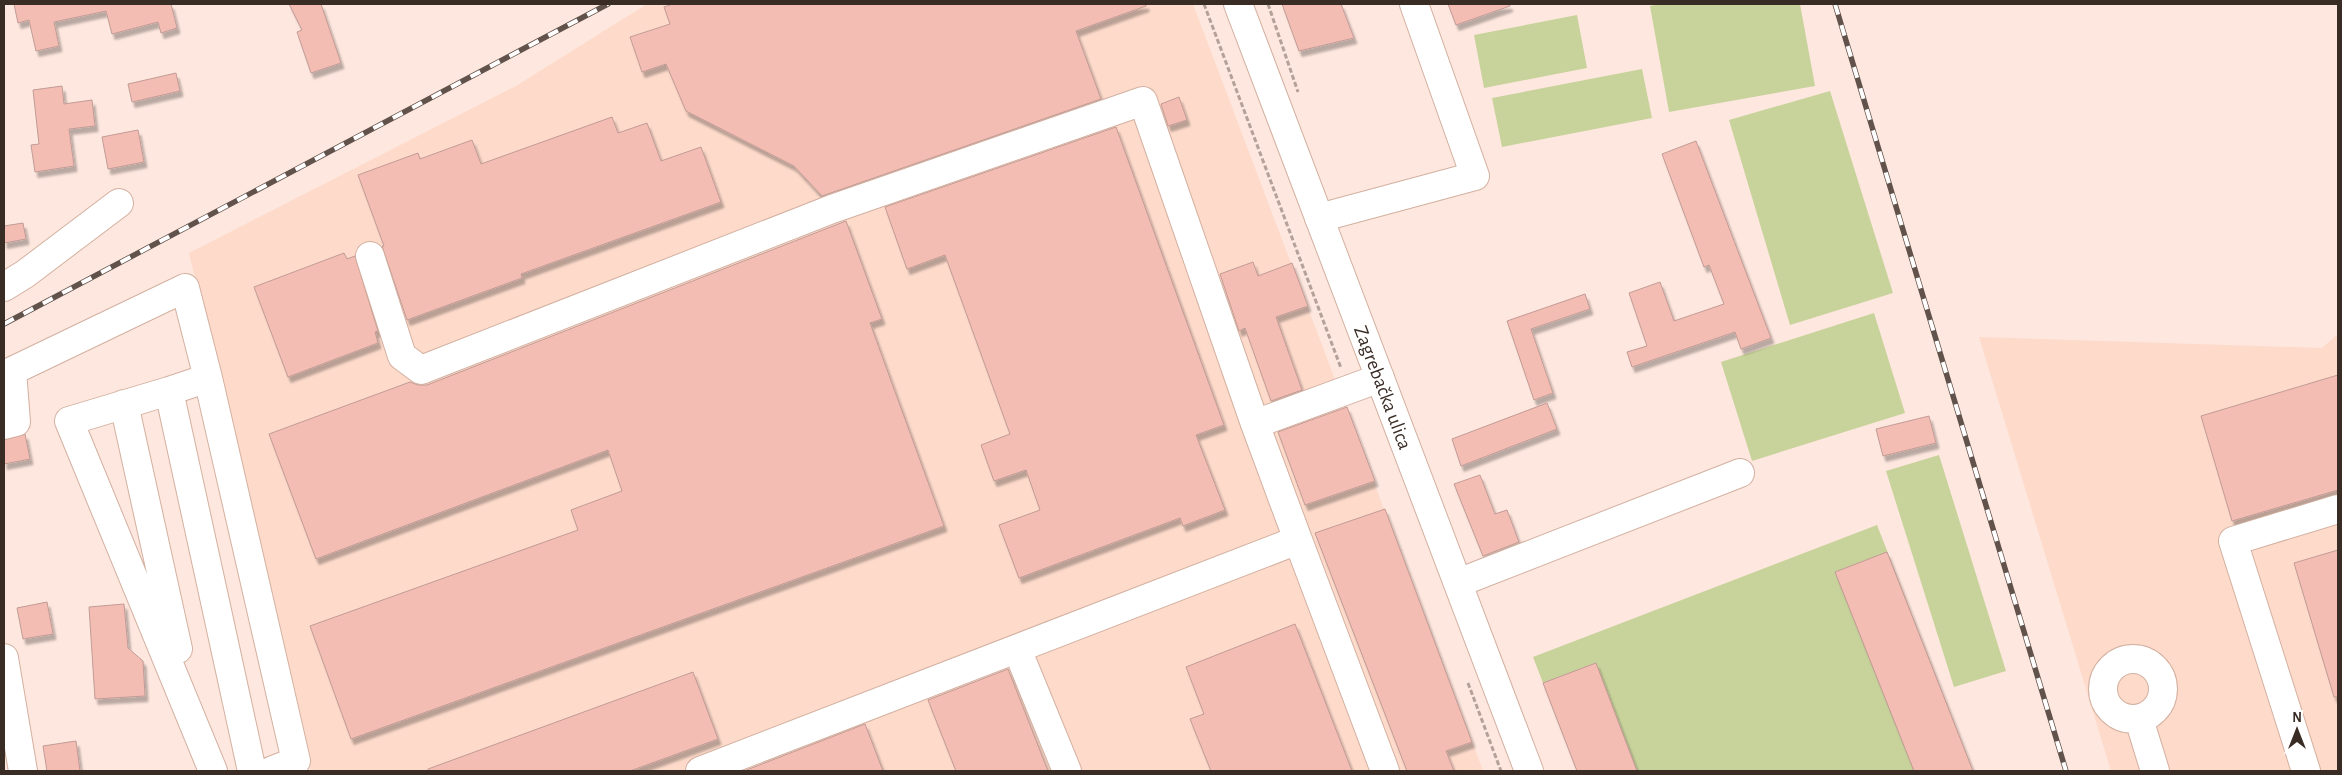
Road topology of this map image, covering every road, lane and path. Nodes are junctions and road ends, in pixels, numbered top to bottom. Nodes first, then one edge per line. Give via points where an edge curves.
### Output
1 (1204, 4) edge
2 (1238, 4) edge
3 (1414, 4) edge
4 (119, 203) dead end
5 (1319, 218) junction
6 (370, 256) dead end
7 (4, 288) edge
8 (208, 378) junction
9 (1380, 378) junction
10 (1349, 390) junction
11 (168, 391) junction
12 (124, 404) junction
13 (1255, 424) junction
14 (4, 425) edge
15 (1740, 473) dead end
16 (2338, 509) edge
17 (1298, 540) junction
18 (1458, 583) junction
19 (1017, 649) junction
20 (4, 658) edge
21 (2139, 719) dead end
22 (196, 728) junction
23 (297, 766) edge
24 (23, 771) edge
25 (213, 771) edge
26 (252, 771) edge
27 (271, 771) edge
28 (700, 771) edge
29 (1067, 771) edge
30 (1385, 771) edge
31 (1529, 771) edge
32 (2155, 771) edge
33 (2306, 771) edge

1 - 10 path
2 - 5 main road, Zagrebačka ulica
3 - 5 main road via 1475,176
4 - 7 main road
5 - 9 main road, Zagrebačka ulica
6 - 13 main road via 402,356 421,370 832,209 1143,101
8 - 11 main road
8 - 14 main road via 185,288 12,371 16,422
8 - 23 main road
9 - 10 main road
9 - 18 main road, Zagrebačka ulica
10 - 13 main road
11 - 12 main road
11 - 26 main road
12 - 22 main road
12 - 22 main road via 69,421
13 - 17 main road
15 - 18 main road
16 - 33 main road via 2233,541
17 - 19 main road
17 - 30 main road
18 - 31 main road, Zagrebačka ulica
19 - 28 main road
19 - 29 main road
20 - 24 main road
21 - 32 main road
22 - 25 main road
23 - 27 main road

